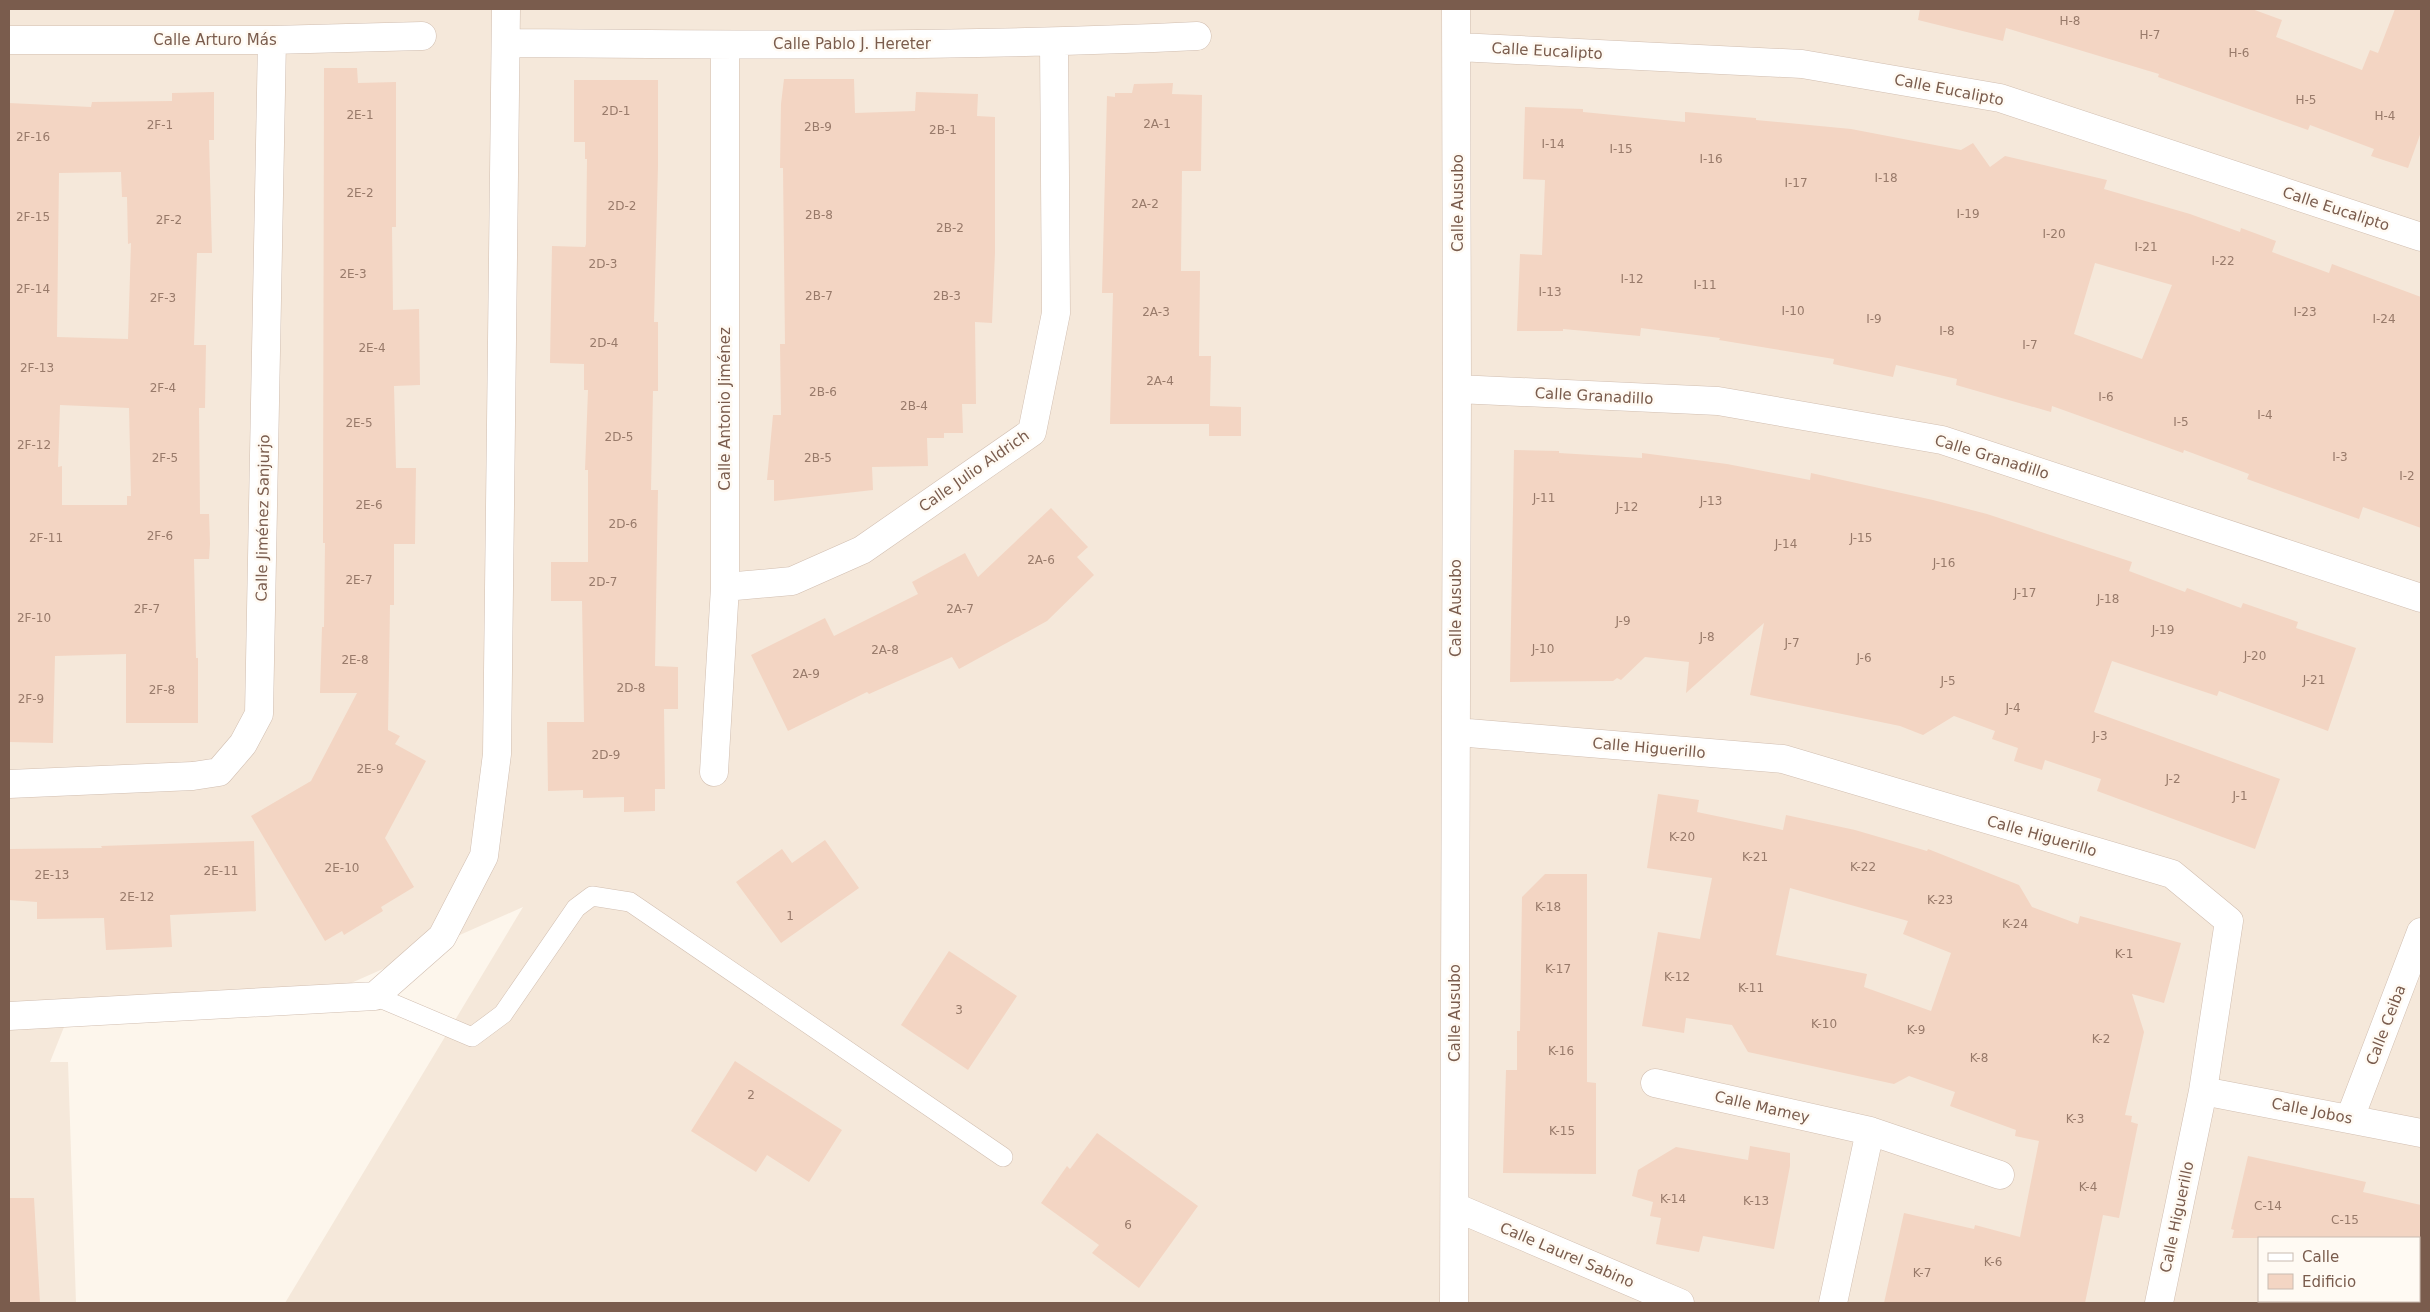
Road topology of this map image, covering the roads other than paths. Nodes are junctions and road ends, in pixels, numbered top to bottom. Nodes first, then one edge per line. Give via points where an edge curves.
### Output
1 (506, 9) edge
2 (1456, 9) edge
3 (422, 36) dead end
4 (1197, 36) dead end
5 (9, 40) edge
6 (272, 40) junction
7 (506, 43) junction
8 (1054, 43) junction
9 (726, 45) junction
10 (1458, 47) junction
11 (2421, 237) edge
12 (1457, 389) junction
13 (725, 587) junction
14 (2421, 598) edge
15 (1456, 732) junction
16 (714, 772) dead end
17 (9, 784) edge
18 (2421, 932) edge
19 (375, 996) junction
20 (9, 1016) edge
21 (1655, 1083) dead end
22 (2203, 1090) junction
23 (2350, 1118) junction
24 (1870, 1131) junction
25 (2421, 1133) edge
26 (1003, 1157) dead end
27 (2000, 1175) dead end
28 (1455, 1207) junction
29 (1454, 1303) edge
30 (1680, 1303) edge
31 (1833, 1303) edge
32 (2159, 1303) edge

1 - 7 street
2 - 10 street, Calle Ausubo
3 - 6 street, Calle Arturo Más
4 - 8 street, Calle Pablo J. Hereter
5 - 6 street, Calle Arturo Más
6 - 17 street, Calle Jiménez Sanjurjo via 259,714 244,744 219,772 193,776
7 - 9 street, Calle Pablo J. Hereter
7 - 19 street via 497,754 484,856 442,937
8 - 9 street, Calle Pablo J. Hereter
8 - 13 street, Calle Julio Aldrich via 1056,313 1032,432 862,550 792,581
9 - 13 street, Calle Antonio Jiménez
10 - 11 street, Calle Eucalipto via 1802,64 2000,98
10 - 12 street, Calle Ausubo
12 - 14 street, Calle Granadillo via 1718,401 1942,440
12 - 15 street, Calle Ausubo
13 - 16 street, Calle Antonio Jiménez
15 - 22 street, Calle Higuerillo via 1783,759 2172,874 2229,921
15 - 28 street, Calle Ausubo
18 - 23 street, Calle Ceiba
19 - 20 street
19 - 26 lane via 472,1037 503,1014 576,908 592,896 630,902
21 - 24 street, Calle Mamey
22 - 23 street, Calle Jobos
22 - 32 street, Calle Higuerillo
23 - 25 street, Calle Jobos
24 - 27 street, Calle Mamey
24 - 31 street
28 - 29 street, Calle Ausubo
28 - 30 street, Calle Laurel Sabino

